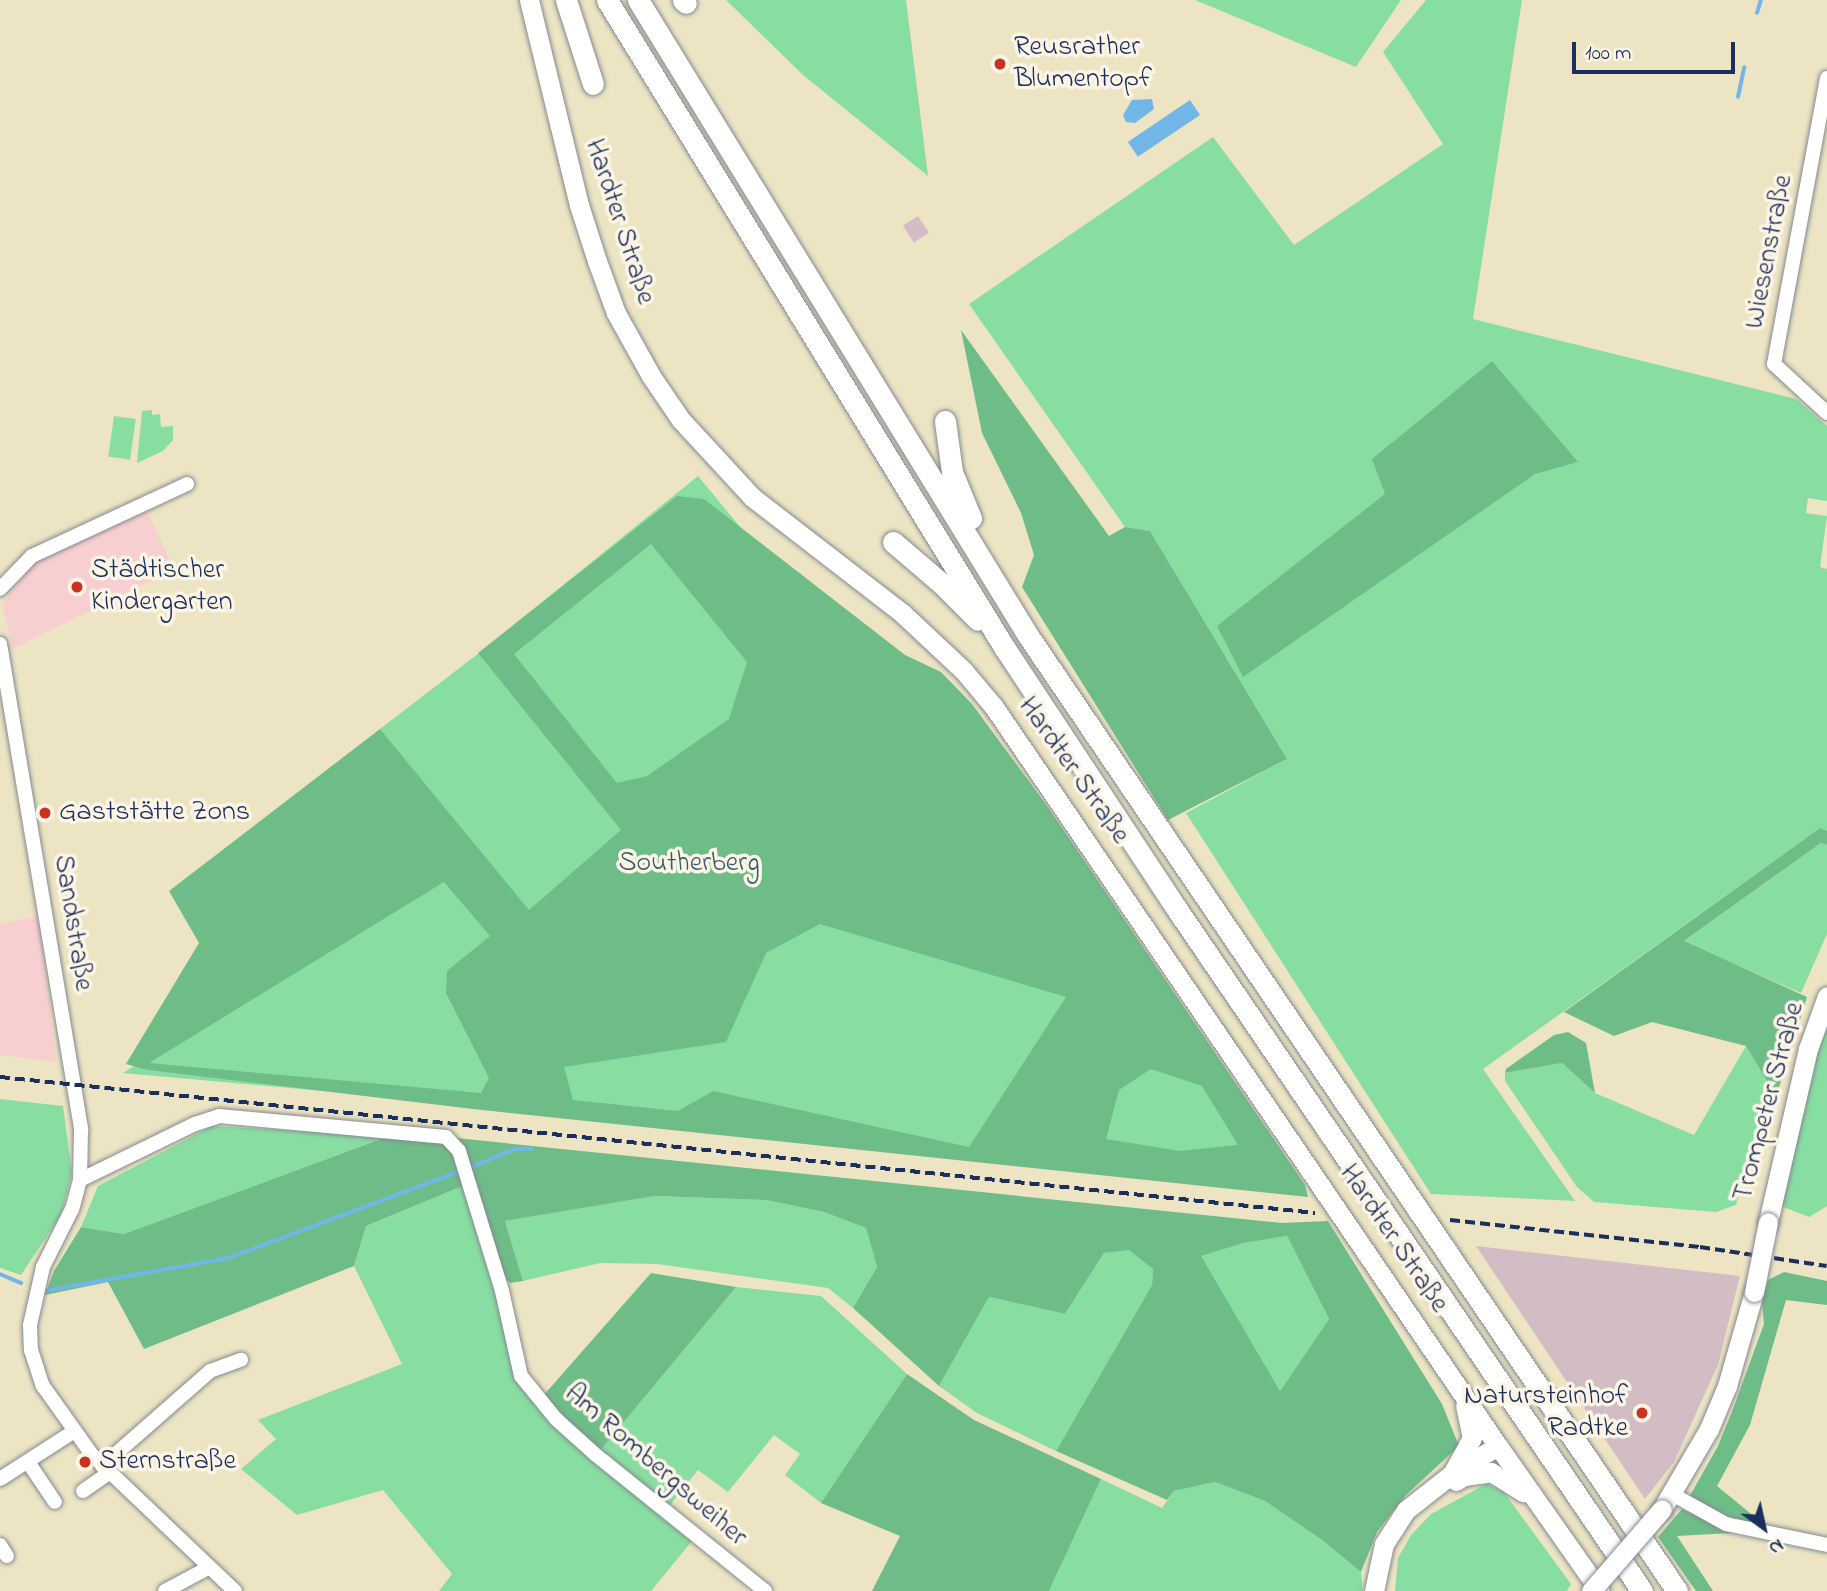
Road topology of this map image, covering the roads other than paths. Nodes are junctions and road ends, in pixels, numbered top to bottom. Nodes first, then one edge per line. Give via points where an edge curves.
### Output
1 (529, 0) edge
2 (566, 0) edge
3 (607, 0) edge
4 (638, 0) edge
5 (1827, 78) edge
6 (593, 84) dead end
7 (1822, 141) edge
8 (1827, 413) edge
9 (945, 421) dead end
10 (187, 484) dead end
11 (893, 542) dead end
12 (982, 557) junction
13 (0, 589) edge
14 (0, 643) edge
15 (1004, 647) junction
16 (1827, 996) edge
17 (80, 1180) junction
18 (241, 1360) dead end
19 (1456, 1383) junction
20 (73, 1432) junction
21 (1498, 1446) junction
22 (28, 1462) junction
23 (105, 1470) junction
24 (1453, 1473) junction
25 (0, 1479) edge
26 (83, 1491) dead end
27 (55, 1502) dead end
28 (1667, 1502) junction
29 (1406, 1510) junction
30 (1543, 1511) junction
31 (1827, 1545) edge
32 (208, 1568) junction
33 (164, 1591) edge
34 (235, 1591) edge
35 (765, 1591) edge
36 (1374, 1591) edge
37 (1591, 1591) edge
38 (1600, 1591) edge
39 (1642, 1591) edge
40 (1677, 1591) edge

1 - 19 main road, Hardter Straße via 597,261 616,313 651,376 681,420 752,497 902,613 963,670 994,707
2 - 6 highway
3 - 15 highway
4 - 12 highway
5 - 7 street, Wiesenstraße
7 - 8 street, Wiesenstraße via 1774,364
9 - 12 highway via 952,472 978,530
10 - 13 street via 32,556
11 - 15 highway
12 - 40 highway via 1175,855
14 - 17 street, Sandstraße via 81,1129
15 - 39 highway via 1172,902
16 - 28 main road, Trompeter Straße, bridge via 1808,1049 1754,1292 1727,1386 1709,1429
17 - 20 street, Sandstraße via 72,1209 43,1267 30,1325 43,1386
17 - 35 street, Am Rombergsweiher via 219,1116 446,1137 459,1152 502,1290 522,1376 556,1419 596,1455
18 - 23 street via 210,1371
19 - 21 main road, Hardter Straße
19 - 24 main road via 1472,1438
20 - 22 street
20 - 23 street, Sandstraße
21 - 24 main road
21 - 30 main road, Hardter Straße
22 - 25 street
22 - 27 street
23 - 26 street
23 - 32 street, Sandstraße
24 - 29 main road
28 - 31 street via 1726,1524
28 - 37 main road, Trompeter Straße, bridge
29 - 30 main road via 1464,1476 1491,1472
29 - 36 main road via 1384,1544
30 - 38 main road, Hardter Straße
32 - 33 street
32 - 34 street, Sandstraße

